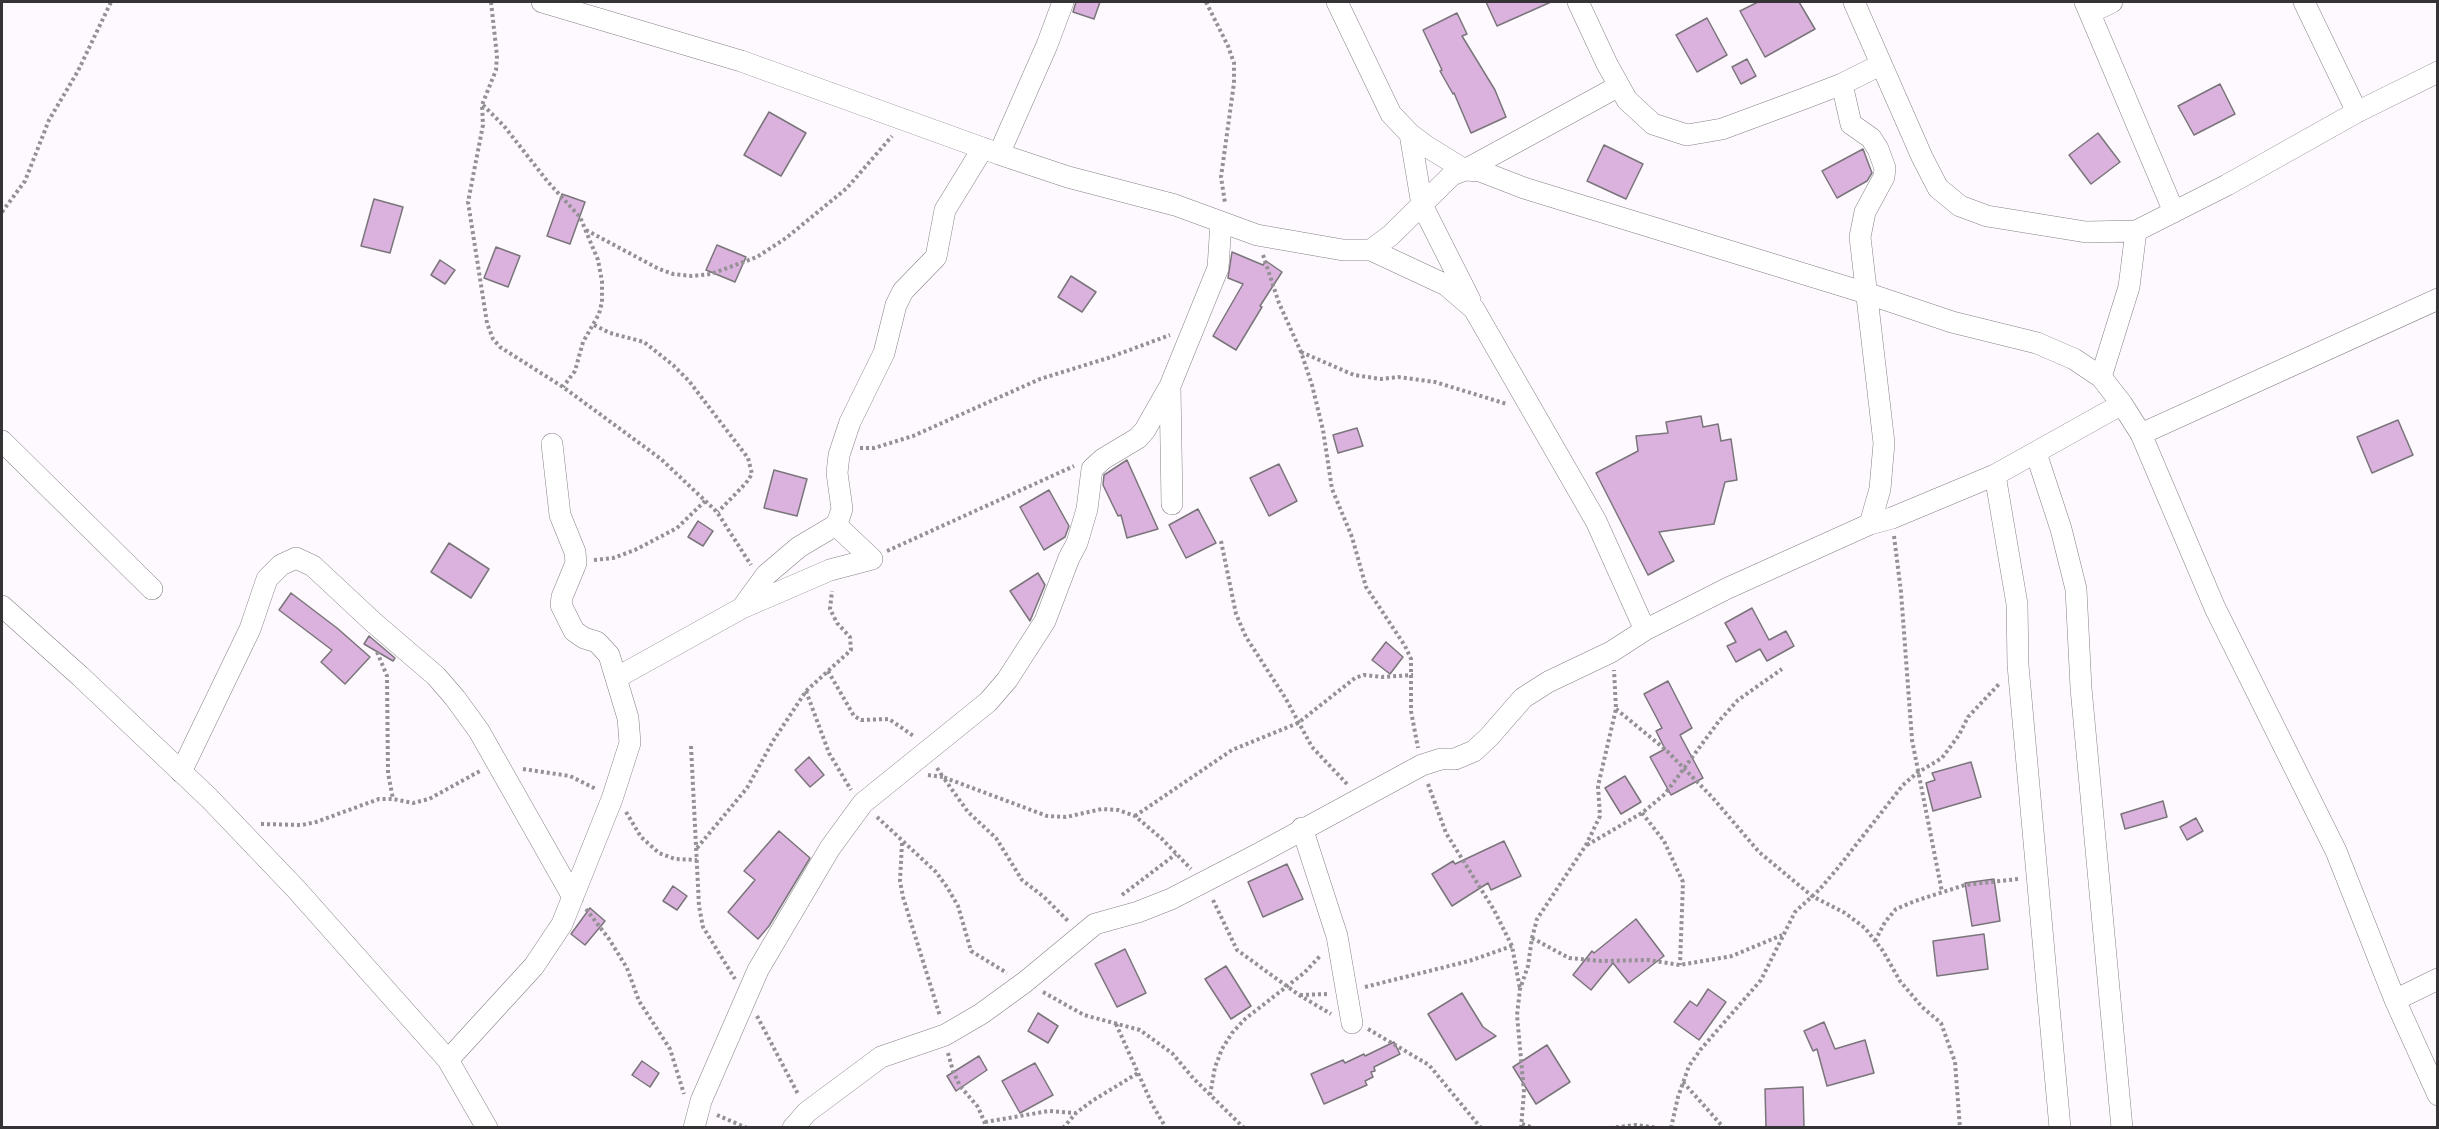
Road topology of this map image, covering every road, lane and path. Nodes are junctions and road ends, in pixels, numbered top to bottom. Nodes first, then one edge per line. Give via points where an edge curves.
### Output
1 (111, 2) edge
2 (491, 2) edge
3 (542, 2) edge
4 (1063, 2) edge
5 (1206, 2) edge
6 (1337, 2) edge
7 (1578, 2) edge
8 (1854, 2) edge
9 (2112, 2) edge
10 (2304, 2) edge
11 (2087, 7) edge
12 (1880, 65) junction
13 (2438, 72) edge
14 (1842, 84) junction
15 (1619, 86) junction
16 (482, 105) junction
17 (2357, 112) junction
18 (906, 119) junction
19 (1410, 134) junction
20 (991, 151) junction
21 (1465, 170) junction
22 (1422, 205) junction
23 (2, 212) edge
24 (2174, 212) junction
25 (1221, 222) junction
26 (586, 230) junction
27 (2136, 231) junction
28 (1257, 235) junction
29 (1371, 250) junction
30 (1866, 293) junction
31 (2438, 299) edge
32 (1474, 309) junction
33 (594, 325) junction
34 (1191, 329) junction
35 (1301, 352) junction
36 (2101, 376) junction
37 (1170, 386) junction
38 (563, 387) junction
39 (2122, 404) junction
40 (1534, 413) junction
41 (2140, 434) junction
42 (2, 441) edge
43 (552, 444) dead end
44 (843, 444) junction
45 (2036, 453) junction
46 (1096, 464) junction
47 (1995, 475) junction
48 (705, 501) junction
49 (1172, 504) dead end
50 (717, 512) junction
51 (1892, 518) junction
52 (1870, 524) junction
53 (836, 525) junction
54 (1221, 541) dead end
55 (872, 559) junction
56 (576, 563) junction
57 (830, 570) junction
58 (761, 581) junction
59 (152, 589) dead end
60 (2, 606) edge
61 (742, 608) junction
62 (373, 622) junction
63 (1645, 630) junction
64 (1611, 652) junction
65 (2018, 665) junction
66 (1782, 669) dead end
67 (828, 671) junction
68 (1413, 675) junction
69 (616, 678) junction
70 (806, 691) junction
71 (1616, 709) junction
72 (1298, 723) junction
73 (691, 746) dead end
74 (926, 750) junction
75 (1422, 765) junction
76 (500, 767) junction
77 (1683, 769) junction
78 (181, 772) junction
79 (1917, 773) junction
80 (943, 777) junction
81 (613, 797) junction
82 (1360, 798) junction
83 (393, 799) junction
84 (863, 803) junction
85 (1642, 813) junction
86 (1135, 816) junction
87 (1302, 828) junction
88 (241, 831) junction
89 (902, 843) junction
90 (1586, 845) junction
91 (696, 848) junction
92 (1176, 854) junction
93 (697, 860) junction
94 (2036, 877) junction
95 (1203, 882) junction
96 (1942, 892) junction
97 (1812, 896) junction
98 (573, 897) junction
99 (1116, 901) dead end
100 (1782, 934) junction
101 (1080, 936) junction
102 (1337, 936) junction
103 (1532, 938) junction
104 (1875, 941) junction
105 (1512, 946) junction
106 (1680, 965) junction
107 (2438, 979) edge
108 (1025, 982) junction
109 (1520, 989) junction
110 (1348, 990) junction
111 (1299, 995) dead end
112 (747, 998) junction
113 (2395, 1000) junction
114 (1116, 1023) junction
115 (1352, 1023) dead end
116 (945, 1035) junction
117 (448, 1060) junction
118 (1138, 1072) junction
119 (1683, 1082) junction
120 (1210, 1095) junction
121 (2438, 1095) edge
122 (476, 1107) junction
123 (1076, 1113) junction
124 (696, 1118) edge
125 (800, 1120) edge
126 (985, 1122) junction
127 (1522, 1126) edge
128 (487, 1128) edge
129 (501, 1128) edge
130 (747, 1128) edge
131 (987, 1128) edge
132 (1063, 1128) edge
133 (1166, 1128) edge
134 (1244, 1128) edge
135 (1534, 1128) edge
136 (1610, 1128) edge
137 (1659, 1128) edge
138 (1671, 1128) edge
139 (1724, 1128) edge
140 (1960, 1128) edge
141 (2060, 1128) edge
142 (2122, 1128) edge

1 - 23 path via 49,120 25,181
2 - 16 path via 496,70
3 - 18 street via 741,61
4 - 20 street via 1047,45
5 - 25 path via 1234,63 1222,168 1225,206
6 - 19 street via 1391,114
7 - 15 street
8 - 12 street
9 - 11 street
10 - 17 street
11 - 24 street
12 - 14 street
12 - 27 street via 1938,188 1960,206 1987,216 2086,232
13 - 17 street
14 - 15 street via 1722,129 1687,135 1653,124 1627,100
14 - 30 street via 1851,124 1871,138 1885,168 1865,212 1860,237
15 - 21 street
16 - 26 path via 572,206
16 - 38 path via 483,125 468,202 488,323 500,346
17 - 24 street
18 - 20 street
18 - 26 path via 847,188 786,238 757,257 711,274 673,274
19 - 21 street
19 - 22 street
20 - 25 street
20 - 44 street via 945,210 936,256 899,298 884,352 858,401
21 - 22 street via 1452,175
21 - 30 street via 1480,171
22 - 29 street
22 - 32 street
24 - 27 street
25 - 28 street
25 - 34 street via 1218,268
26 - 33 path via 602,281 602,302
27 - 36 street via 2128,287
28 - 29 street via 1343,250
28 - 35 path via 1270,279
29 - 32 street via 1446,285
30 - 36 street via 1952,322 2037,344 2074,359
30 - 52 street via 1884,443 1880,489
31 - 41 street
32 - 40 street
33 - 38 path via 583,342 575,371
33 - 50 path via 644,342 666,359 689,381 748,458 752,474
34 - 37 street
34 - 44 path via 1040,379 913,436 874,448
35 - 40 path via 1354,375 1435,382
35 - 68 path via 1323,430 1338,508 1352,537 1366,587 1405,646
36 - 39 street
37 - 46 street via 1138,438
37 - 49 street
38 - 48 path via 661,459
39 - 41 street
39 - 45 street
40 - 63 street via 1596,521
41 - 113 street via 2215,608 2336,851
42 - 59 street
43 - 56 street via 560,515
44 - 53 street via 837,473 842,509
45 - 47 street
45 - 142 street via 2076,589 2081,688
46 - 55 path via 1074,466
46 - 74 street via 1090,473 1083,528 1045,621 988,702
47 - 51 street
47 - 65 street via 2017,604
48 - 50 path
48 - 56 path via 677,528 635,550 613,558
50 - 58 path
51 - 52 street
51 - 79 path
52 - 63 street
53 - 55 street
53 - 58 street via 799,547
54 - 72 path via 1242,629
55 - 57 street
56 - 69 street via 562,597 563,611 574,631 597,642 609,655
57 - 61 street
57 - 67 path via 831,609 852,644 848,655
58 - 61 street
60 - 78 street
61 - 69 street
62 - 76 street via 436,676 479,731
62 - 78 street via 313,566 296,558 281,565 267,579 250,629
62 - 83 path via 374,644 387,676 388,773
63 - 64 street
64 - 71 path
64 - 75 street via 1523,698 1474,751
65 - 79 path via 1980,702 1942,758
65 - 94 street
66 - 77 path via 1738,700
67 - 70 path
67 - 74 path via 854,716 861,720 894,721
68 - 72 path via 1355,678
68 - 75 path via 1412,711
69 - 81 street via 628,718 630,743
70 - 84 path via 829,753
70 - 91 path via 747,788
71 - 77 path
71 - 90 path via 1598,786 1600,816
72 - 82 path via 1312,747
72 - 86 path via 1232,750
73 - 91 path
74 - 80 path
74 - 84 street
75 - 82 street
75 - 105 path via 1446,833
76 - 81 path via 570,776
76 - 83 path via 483,770 429,799 413,803
76 - 98 street
77 - 85 path via 1671,789
77 - 97 path via 1759,852
78 - 88 street
79 - 96 path
79 - 97 path
80 - 86 path via 1047,816 1066,817 1102,809
80 - 101 path via 968,812 996,838 1022,880 1055,906
81 - 93 path via 641,837 659,853 675,859
81 - 98 street
82 - 87 street
83 - 88 path via 372,801 302,825 263,824
84 - 89 path
84 - 112 street via 804,888 758,970
85 - 90 path
85 - 106 path via 1664,841 1683,882
86 - 92 path
87 - 95 street
87 - 102 street
88 - 117 street
89 - 108 path via 936,872 947,887 958,906 970,951
89 - 116 path via 903,897
90 - 103 path via 1537,919
91 - 93 path
92 - 95 path
92 - 99 path
93 - 112 path via 703,927
94 - 96 path via 1965,885
94 - 141 street
95 - 101 street via 1138,912 1095,924
96 - 104 path via 1896,909
97 - 100 path via 1795,912
97 - 104 path via 1845,913
98 - 117 street via 562,924 534,966
98 - 124 path via 592,915 627,968 639,1001 670,1049 681,1089
100 - 106 path via 1732,956
100 - 119 path via 1779,948 1761,980 1701,1049
101 - 108 street
102 - 110 street
102 - 120 path via 1304,973 1232,1033 1215,1067
103 - 106 path via 1569,958
103 - 109 path
104 - 140 path via 1900,981 1941,1023 1955,1062
105 - 109 path
105 - 110 path via 1469,961
107 - 113 street
108 - 114 path via 1084,1015
108 - 116 street
109 - 127 path via 1517,1015 1524,1092
110 - 111 path
110 - 115 street
112 - 124 street
112 - 125 path via 768,1033
113 - 121 street
114 - 118 path
114 - 120 path via 1140,1030 1172,1053
116 - 125 street via 881,1057
116 - 126 path via 953,1071
117 - 122 street
118 - 123 path
118 - 133 path
119 - 138 path
119 - 139 path
120 - 134 path
122 - 128 street
122 - 129 street
123 - 126 path via 1049,1111
123 - 132 path
124 - 130 path
126 - 131 path
127 - 135 path
136 - 137 path

